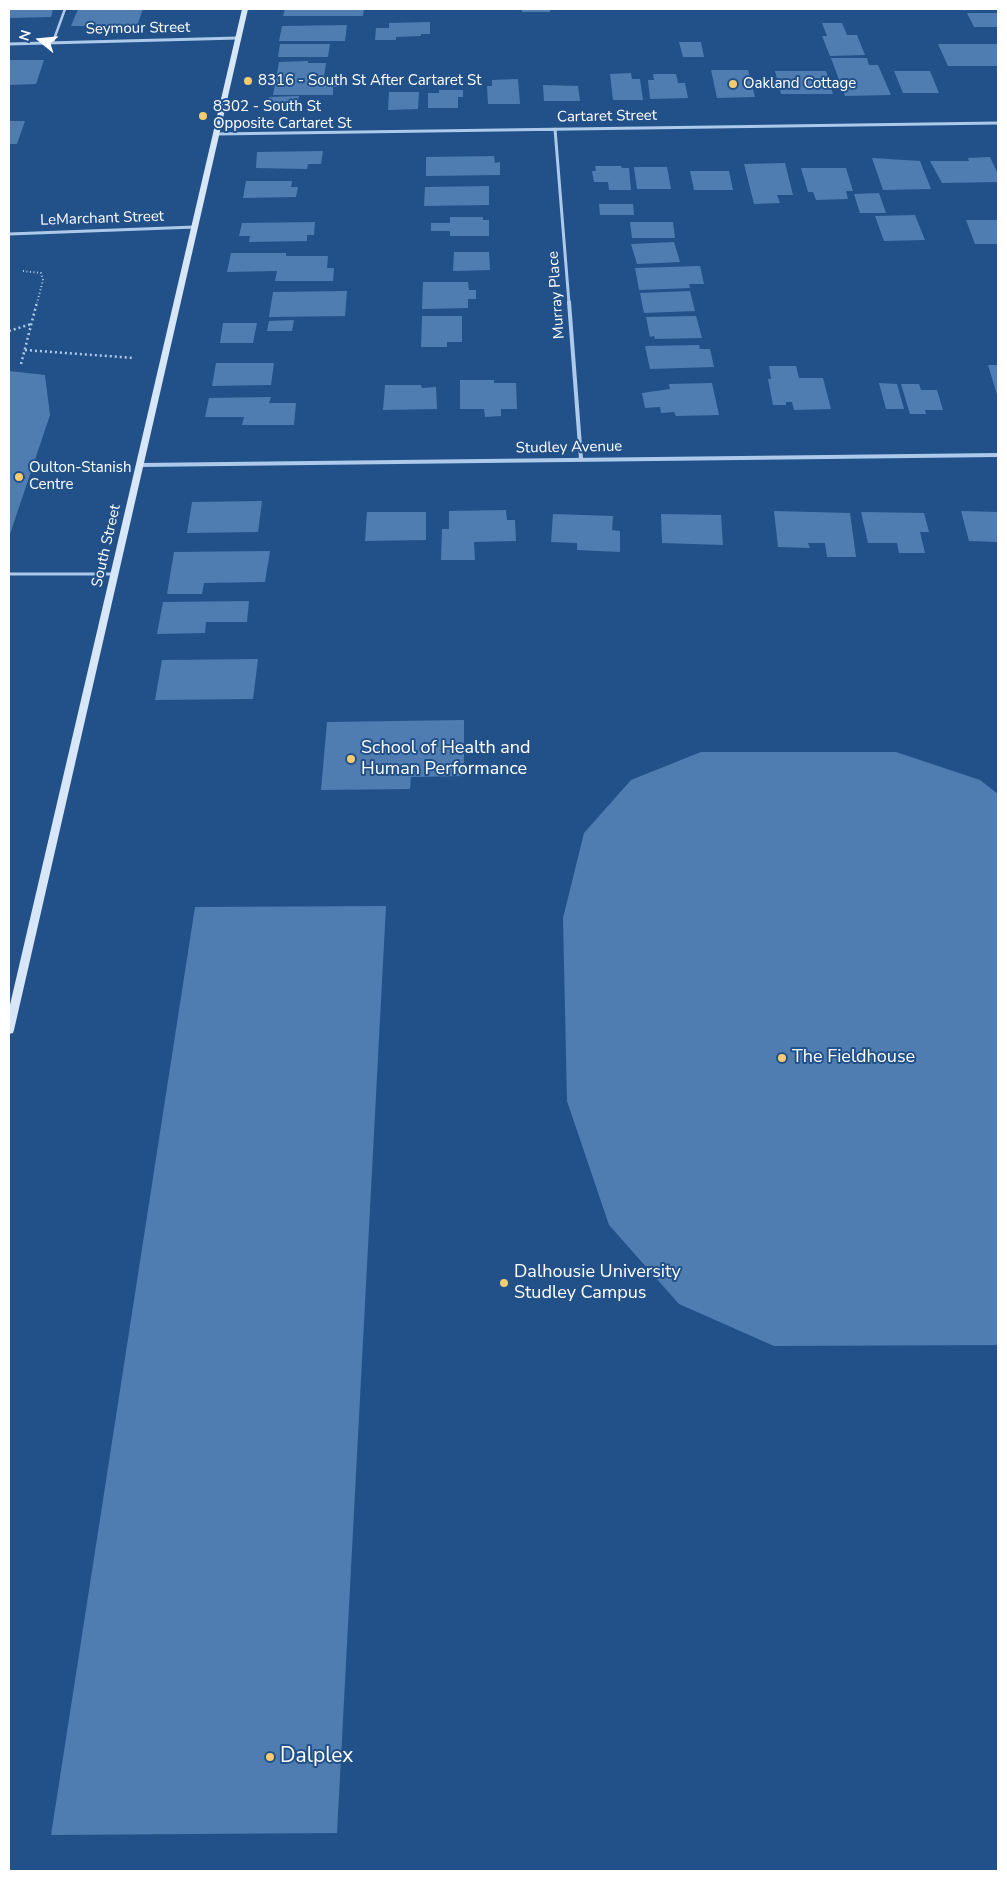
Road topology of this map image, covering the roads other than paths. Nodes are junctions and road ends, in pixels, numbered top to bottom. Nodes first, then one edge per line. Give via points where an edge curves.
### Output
1 (65, 9) edge
2 (245, 9) edge
3 (238, 38) junction
4 (53, 42) junction
5 (9, 44) edge
6 (998, 123) edge
7 (555, 130) junction
8 (216, 134) junction
9 (195, 227) junction
10 (9, 234) edge
11 (998, 455) edge
12 (581, 459) junction
13 (140, 465) junction
14 (9, 574) edge
15 (115, 574) junction
16 (9, 1030) edge

1 - 4 lane
2 - 3 main road, South Street
3 - 4 street, Seymour Street
3 - 8 main road, South Street
4 - 5 street, Seymour Street
6 - 7 street, Cartaret Street
7 - 8 street, Cartaret Street
7 - 12 street, Murray Place
8 - 9 main road, South Street
9 - 10 street, LeMarchant Street
9 - 13 main road, South Street
11 - 12 street, Studley Avenue
12 - 13 street, Studley Avenue
13 - 15 main road, South Street
14 - 15 lane
15 - 16 main road, South Street

